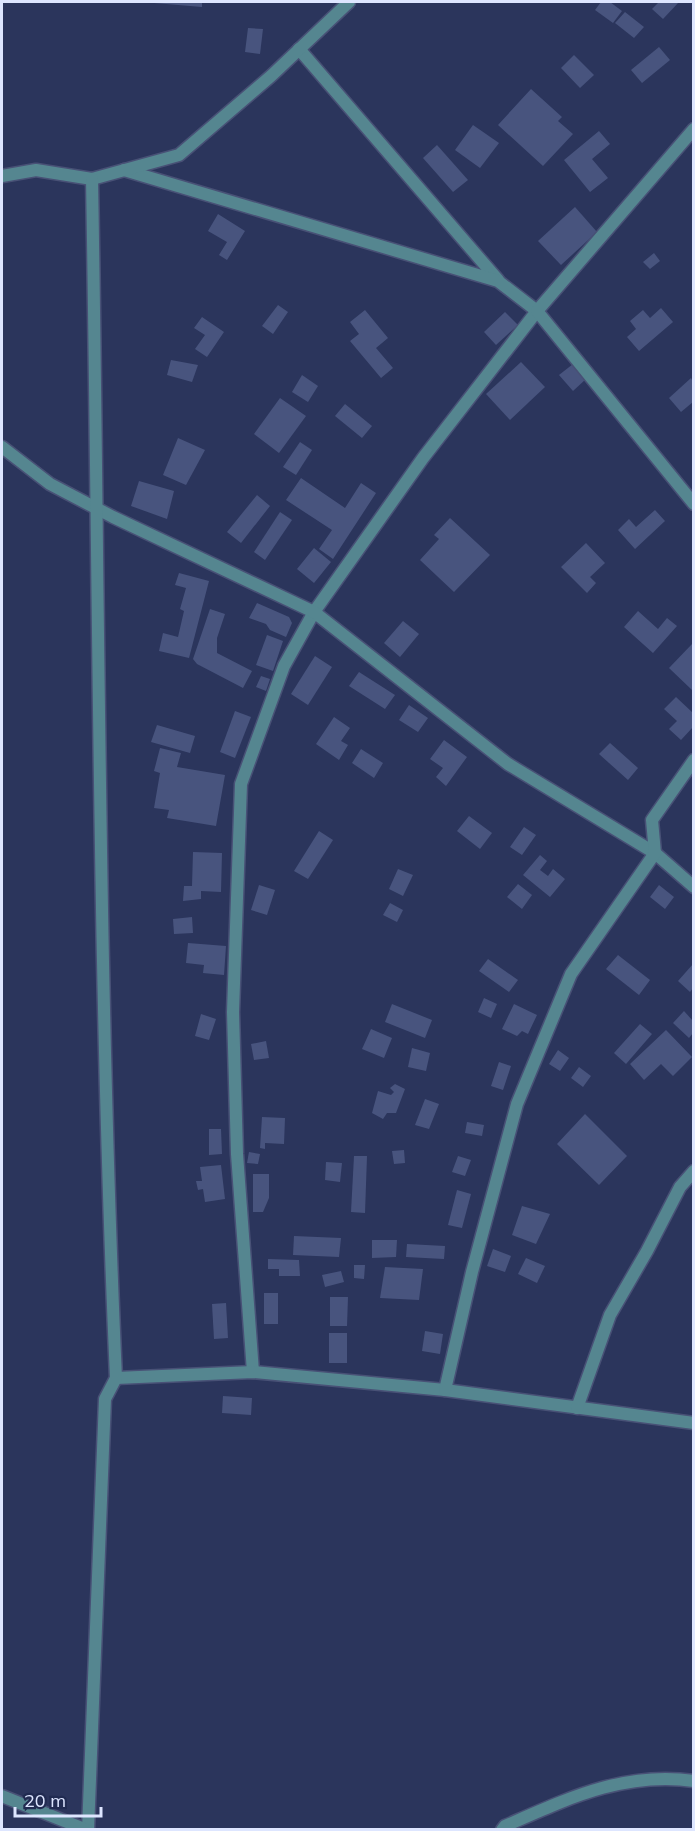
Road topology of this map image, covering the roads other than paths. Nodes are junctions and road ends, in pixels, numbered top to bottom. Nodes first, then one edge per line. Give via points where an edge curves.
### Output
1 (349, 2) edge
2 (299, 49) junction
3 (693, 129) edge
4 (124, 171) junction
5 (2, 176) edge
6 (92, 179) junction
7 (498, 280) junction
8 (537, 311) junction
9 (2, 447) edge
10 (693, 504) edge
11 (98, 509) junction
12 (314, 612) junction
13 (693, 760) edge
14 (655, 853) junction
15 (693, 887) edge
16 (693, 1172) edge
17 (253, 1372) junction
18 (116, 1378) junction
19 (445, 1390) junction
20 (577, 1408) junction
21 (693, 1423) edge
22 (693, 1781) edge
23 (2, 1796) edge
24 (88, 1830) edge
25 (502, 1830) edge

1 - 2 street
2 - 4 street via 179,155
2 - 7 street
3 - 8 street
4 - 6 street
4 - 7 street
5 - 6 street via 36,170
6 - 11 street
7 - 8 street
8 - 10 street
8 - 12 street via 423,458
9 - 11 street via 50,484
11 - 12 street
11 - 18 street via 100,937
12 - 14 street via 508,764
12 - 17 street via 284,666 241,784 233,1012 237,1154
13 - 14 street via 652,820
14 - 15 street
14 - 19 street via 571,974 517,1104
16 - 20 street via 680,1187 610,1315
17 - 18 street
17 - 19 street
18 - 24 street via 105,1399
19 - 20 street
20 - 21 street
22 - 25 street via 622,1781 575,1796
23 - 24 street

